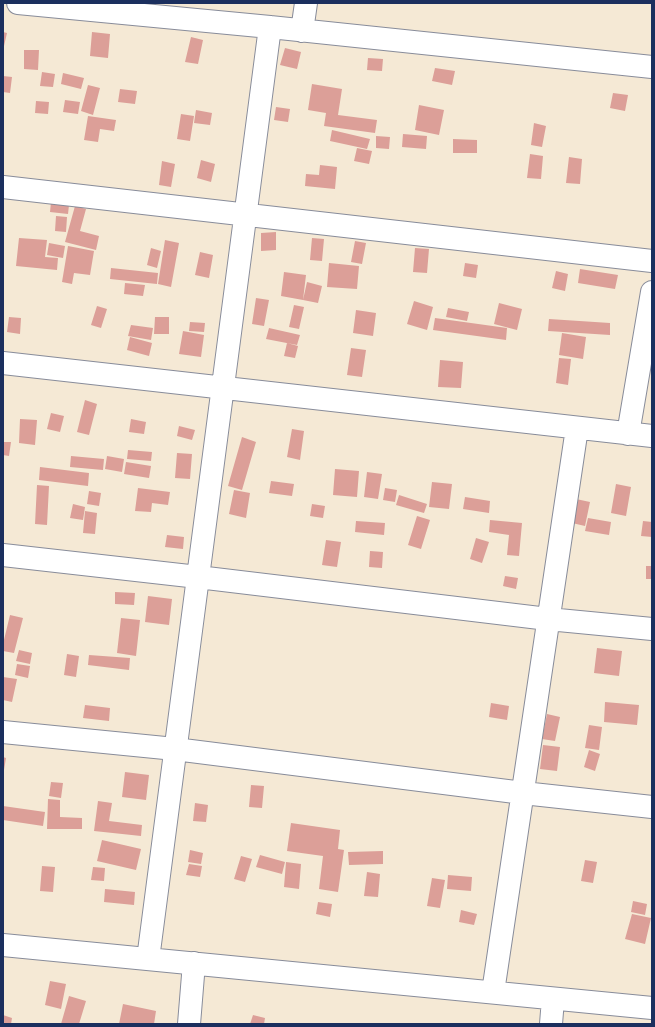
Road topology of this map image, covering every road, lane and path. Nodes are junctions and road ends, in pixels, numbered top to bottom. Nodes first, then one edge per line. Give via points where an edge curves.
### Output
1 (18, 3) edge
2 (306, 3) edge
3 (270, 27) junction
4 (302, 31) junction
5 (652, 67) edge
6 (3, 187) edge
7 (246, 215) junction
8 (652, 261) edge
9 (652, 292) edge
10 (3, 363) edge
11 (223, 388) junction
12 (577, 428) junction
13 (628, 434) junction
14 (652, 436) edge
15 (3, 555) edge
16 (198, 577) junction
17 (548, 619) junction
18 (652, 630) edge
19 (3, 732) edge
20 (176, 749) junction
21 (522, 793) junction
22 (652, 807) edge
23 (3, 945) edge
24 (148, 959) junction
25 (194, 964) junction
26 (493, 992) junction
27 (553, 999) junction
28 (652, 1008) edge
29 (189, 1024) edge
30 (551, 1024) edge

1 - 3 street
2 - 4 street
3 - 4 street
3 - 7 street
4 - 5 street
6 - 7 street
7 - 8 street
7 - 11 street
9 - 13 street
10 - 11 street
11 - 12 street
11 - 16 street
12 - 13 street
12 - 17 street
13 - 14 street
15 - 16 street
16 - 17 street
16 - 20 street
17 - 18 street
17 - 21 street
19 - 20 street
20 - 21 street
20 - 24 street
21 - 22 street
21 - 26 street
23 - 24 street
24 - 25 street
25 - 26 street
25 - 29 street
26 - 27 street
27 - 28 street
27 - 30 street

